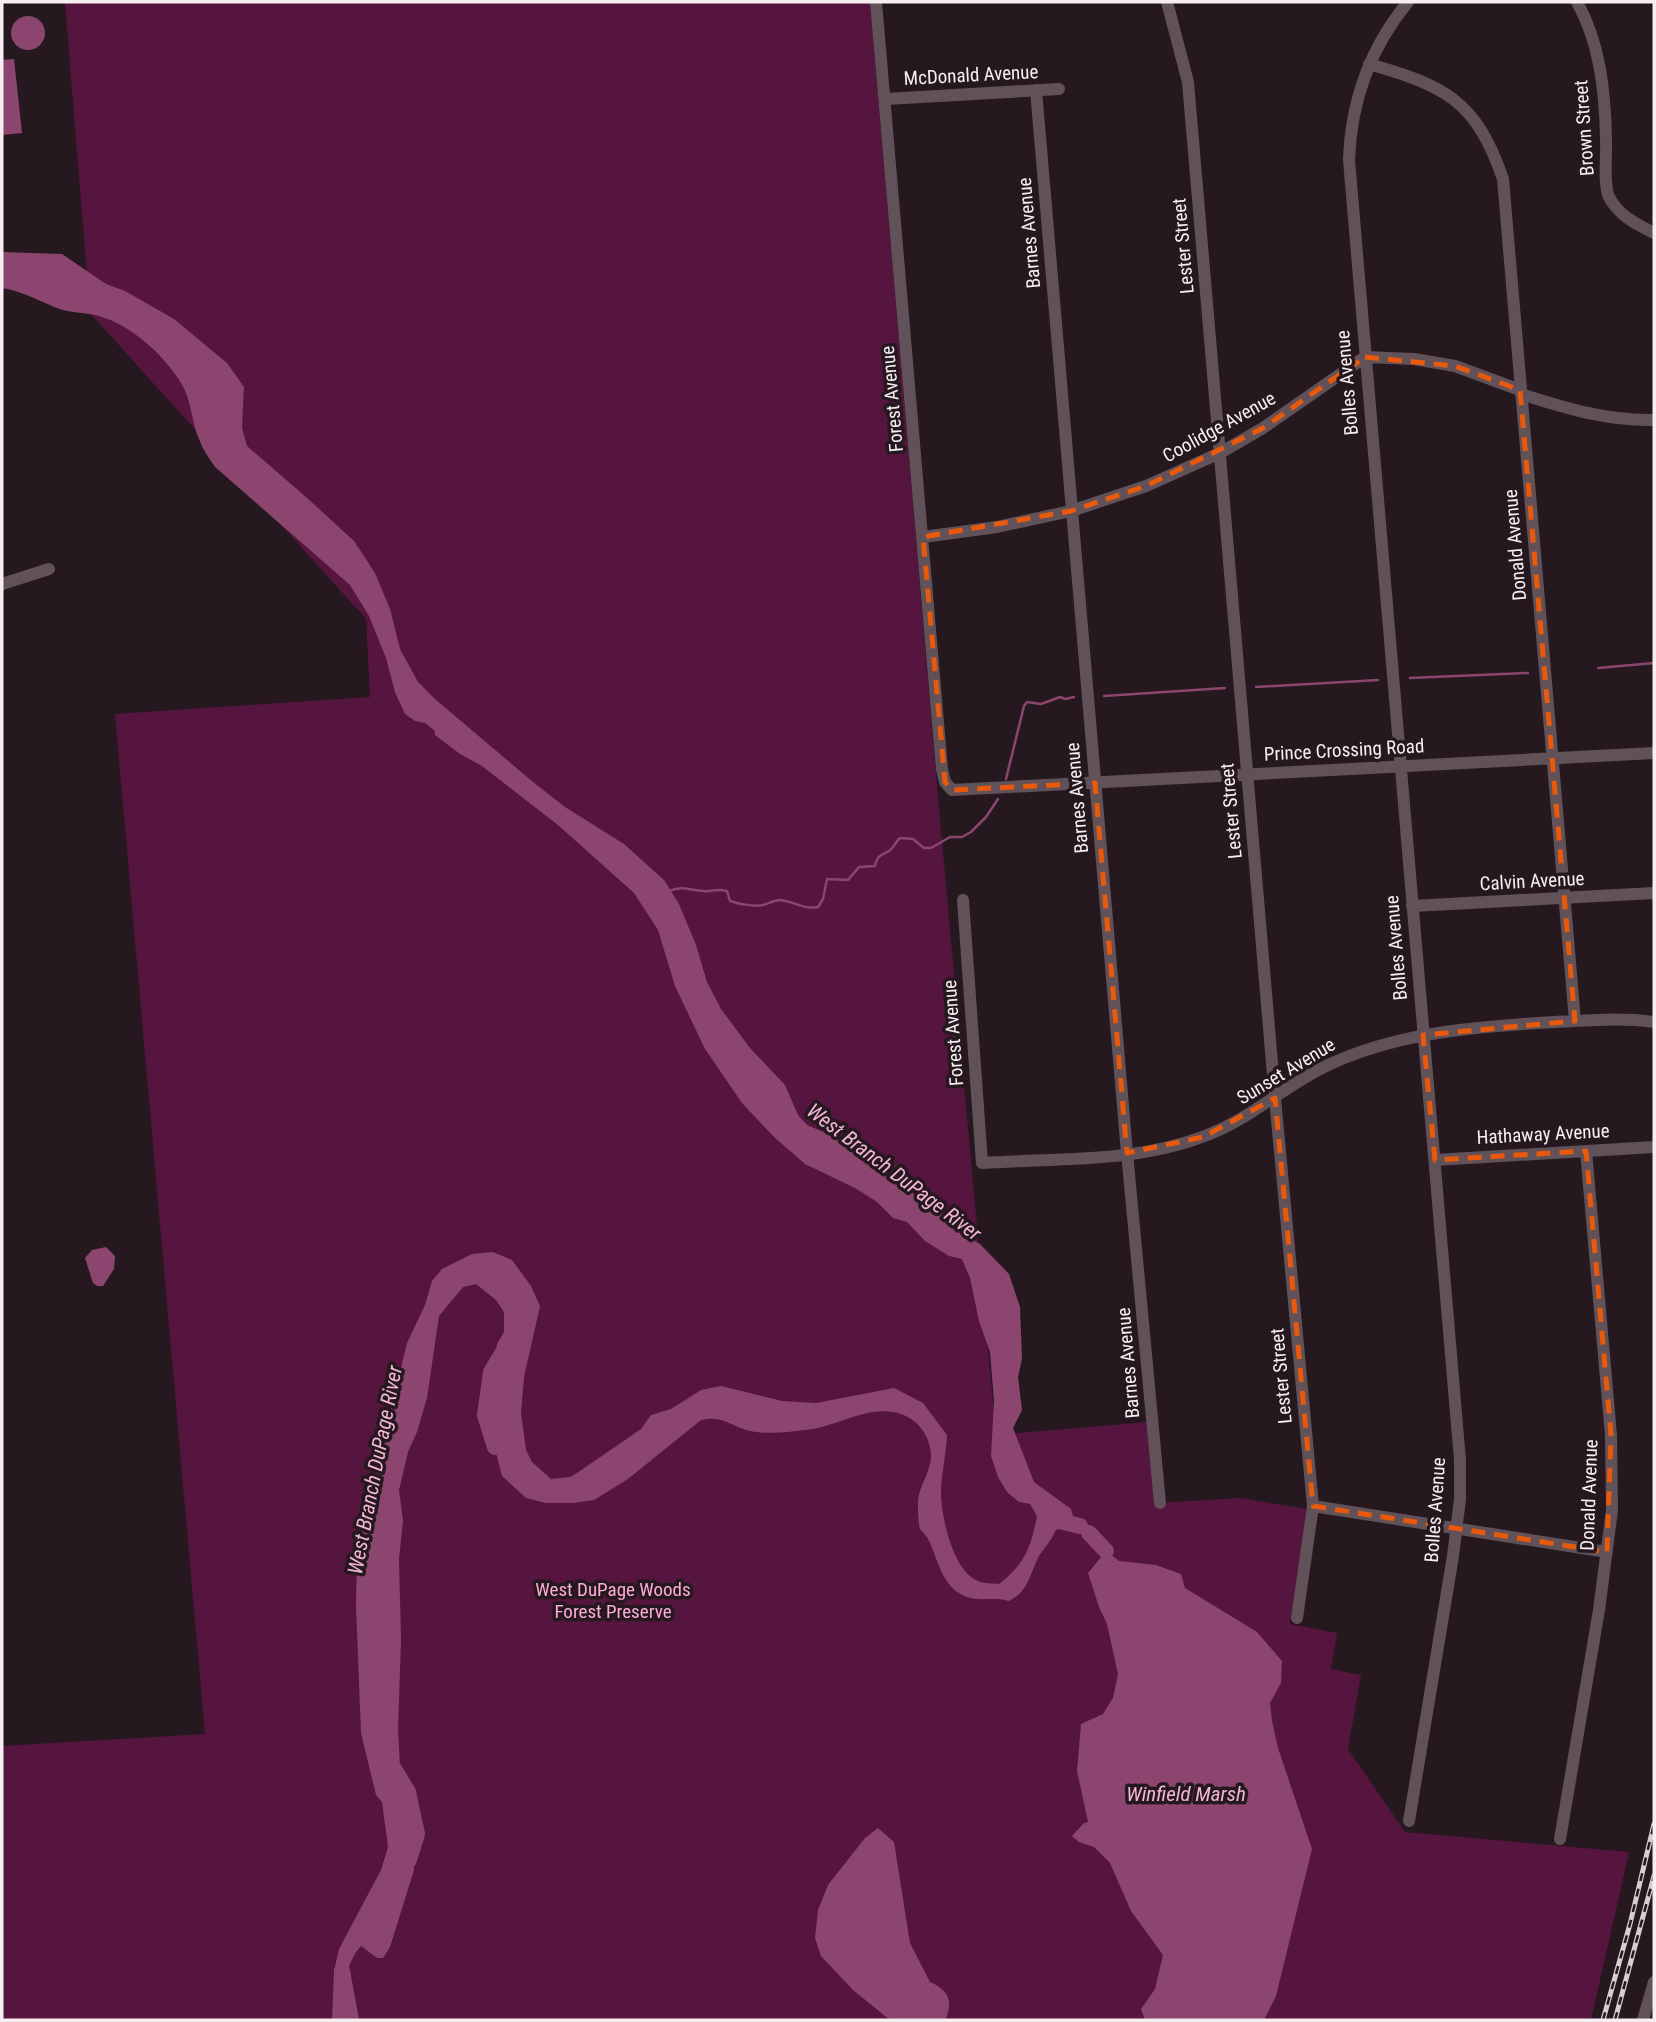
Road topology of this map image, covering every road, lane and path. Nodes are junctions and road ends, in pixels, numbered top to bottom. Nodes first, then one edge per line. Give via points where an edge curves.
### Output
1 (876, 2) edge
2 (1167, 2) edge
3 (1408, 2) edge
4 (1577, 2) edge
5 (1367, 68) junction
6 (1059, 89) dead end
7 (1036, 90) junction
8 (886, 99) junction
9 (1654, 233) edge
10 (1365, 357) junction
11 (1521, 392) junction
12 (1654, 420) edge
13 (1220, 453) junction
14 (1072, 511) junction
15 (923, 537) junction
16 (49, 569) dead end
17 (2, 584) edge
18 (1654, 753) edge
19 (1552, 759) junction
20 (1400, 767) junction
21 (1247, 774) junction
22 (1095, 783) junction
23 (952, 790) joint
24 (1654, 893) edge
25 (1564, 898) junction
26 (964, 900) dead end
27 (1412, 906) junction
28 (1575, 1021) junction
29 (1654, 1022) edge
30 (1423, 1035) junction
31 (1275, 1097) junction
32 (1654, 1147) edge
33 (1586, 1151) junction
34 (1127, 1153) junction
35 (1435, 1160) junction
36 (982, 1163) joint
37 (1160, 1503) dead end
38 (1313, 1506) junction
39 (1456, 1528) junction
40 (1607, 1552) junction
41 (1297, 1618) dead end
42 (1409, 1821) dead end
43 (1560, 1839) dead end
44 (1654, 1982) edge
45 (1643, 2020) edge

1 - 8 street, Forest Avenue
2 - 13 street, Lester Street via 1188,82
3 - 5 street, Bolles Avenue
4 - 9 street, Brown Street via 1598,57 1608,194 1625,217
5 - 10 street, Bolles Avenue via 1354,111 1349,160
5 - 11 street, Donald Avenue via 1412,77 1458,101 1494,153 1503,179
6 - 7 street, McDonald Avenue
7 - 8 street, McDonald Avenue
7 - 14 street, Barnes Avenue
8 - 15 street, Forest Avenue
10 - 11 street via 1455,366
10 - 13 street, Coolidge Avenue
10 - 20 street, Bolles Avenue
11 - 12 street via 1572,411
11 - 19 street, Donald Avenue
13 - 14 street, Coolidge Avenue via 1146,486
13 - 21 street, Lester Street
14 - 15 street, Coolidge Avenue
14 - 22 street, Barnes Avenue
15 - 23 street, Forest Avenue via 942,769
16 - 17 street
18 - 19 street, Prince Crossing Road
19 - 20 street, Prince Crossing Road
19 - 25 street, Donald Avenue
20 - 21 street, Prince Crossing Road
20 - 27 street, Bolles Avenue
21 - 22 street, Prince Crossing Road
21 - 31 street, Lester Street
22 - 23 street, Prince Crossing Road
22 - 34 street, Barnes Avenue
24 - 25 street, Calvin Avenue
25 - 27 street, Calvin Avenue
25 - 28 street, Donald Avenue
26 - 36 street, Forest Avenue
27 - 30 street, Bolles Avenue
28 - 29 street, Sunset Avenue
28 - 30 street, Sunset Avenue
30 - 31 street, Sunset Avenue via 1348,1055
30 - 35 street, Bolles Avenue
31 - 34 street, Sunset Avenue via 1203,1137
31 - 38 street, Lester Street
32 - 33 street, Hathaway Avenue
33 - 35 street, Hathaway Avenue
33 - 40 street, Donald Avenue via 1612,1435
34 - 36 street, Sunset Avenue
34 - 37 street, Barnes Avenue
35 - 39 street, Bolles Avenue via 1460,1460
38 - 39 street
38 - 41 street, Lester Street
39 - 40 street
39 - 42 street, Bolles Avenue
40 - 43 street, Donald Avenue
44 - 45 street

